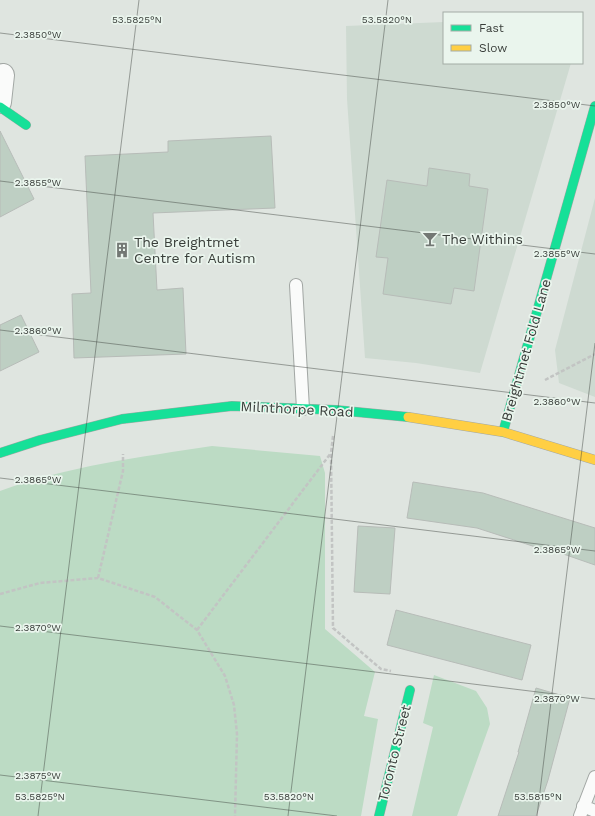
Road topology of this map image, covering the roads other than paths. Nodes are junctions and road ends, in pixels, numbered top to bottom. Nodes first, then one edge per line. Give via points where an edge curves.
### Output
1 (3, 75) dead end
2 (0, 102) edge
3 (595, 106) edge
4 (0, 107) edge
5 (26, 125) dead end
6 (296, 285) dead end
7 (303, 408) junction
8 (503, 432) junction
9 (0, 454) edge
10 (595, 460) edge
11 (410, 690) road end
12 (595, 777) edge
13 (595, 810) edge
14 (582, 811) edge
15 (379, 816) edge

1 - 2 street
3 - 8 street, Breightmet Fold Lane
4 - 5 street
6 - 7 lane
7 - 8 street, Milnthorpe Road via 426,419
7 - 9 street, Milnthorpe Road via 232,406 122,419 40,440
8 - 10 street, Milnthorpe Road
11 - 15 street, Toronto Street
12 - 14 lane
13 - 14 lane

